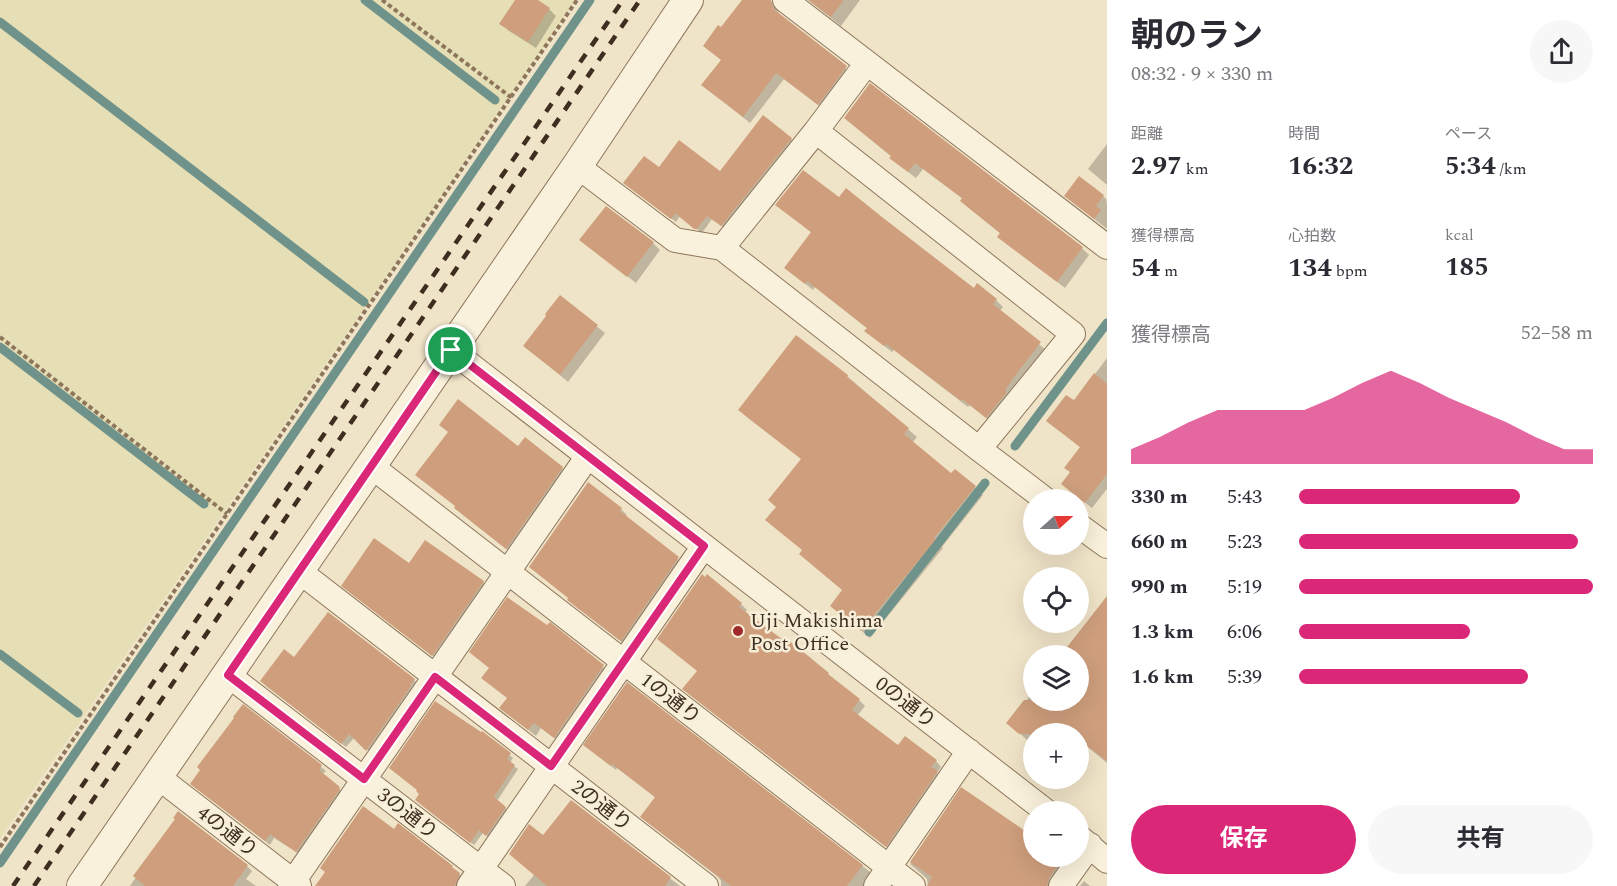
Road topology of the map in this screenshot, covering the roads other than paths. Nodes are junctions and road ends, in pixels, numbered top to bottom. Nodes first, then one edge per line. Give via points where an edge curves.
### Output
1 (688, 0) edge
2 (785, 0) edge
3 (867, 63) junction
4 (816, 130) junction
5 (577, 166) junction
6 (1107, 247) edge
7 (722, 248) junction
8 (451, 350) junction
9 (979, 449) junction
10 (588, 456) junction
11 (371, 466) junction
12 (1032, 489) edge
13 (1089, 533) edge
14 (704, 546) junction
15 (1107, 546) edge
16 (299, 571) junction
17 (508, 572) junction
18 (624, 662) junction
19 (228, 675) junction
20 (435, 677) junction
21 (969, 751) junction
22 (551, 766) junction
23 (158, 777) junction
24 (364, 779) junction
25 (1033, 801) edge
26 (1092, 847) edge
27 (883, 877) edge
28 (475, 878) edge
29 (88, 884) edge
30 (294, 885) edge
31 (503, 886) edge
32 (706, 886) edge
33 (913, 886) edge
34 (1062, 886) edge

1 - 5 street
2 - 3 street
3 - 4 street
3 - 6 street
4 - 7 street
4 - 9 street via 1073,334
5 - 7 street via 675,240
5 - 8 street
7 - 9 street
8 - 10 street, 0の通り
8 - 11 street
9 - 12 street
10 - 14 street, 0の通り
10 - 17 street
11 - 16 street
11 - 17 street, 1の通り
13 - 15 street
14 - 18 street
14 - 21 street, 0の通り
16 - 19 street
16 - 20 street, 2の通り
17 - 18 street, 1の通り
17 - 20 street
18 - 22 street
18 - 27 street, 1の通り
19 - 23 street
19 - 24 street, 3の通り
20 - 22 street, 2の通り
20 - 24 street
21 - 25 street, 0の通り
21 - 27 street
22 - 28 street
22 - 32 street, 2の通り
23 - 29 street
23 - 30 street, 4の通り
24 - 28 street, 3の通り
24 - 30 street
26 - 34 street
27 - 33 street, 1の通り
28 - 31 street, 3の通り

